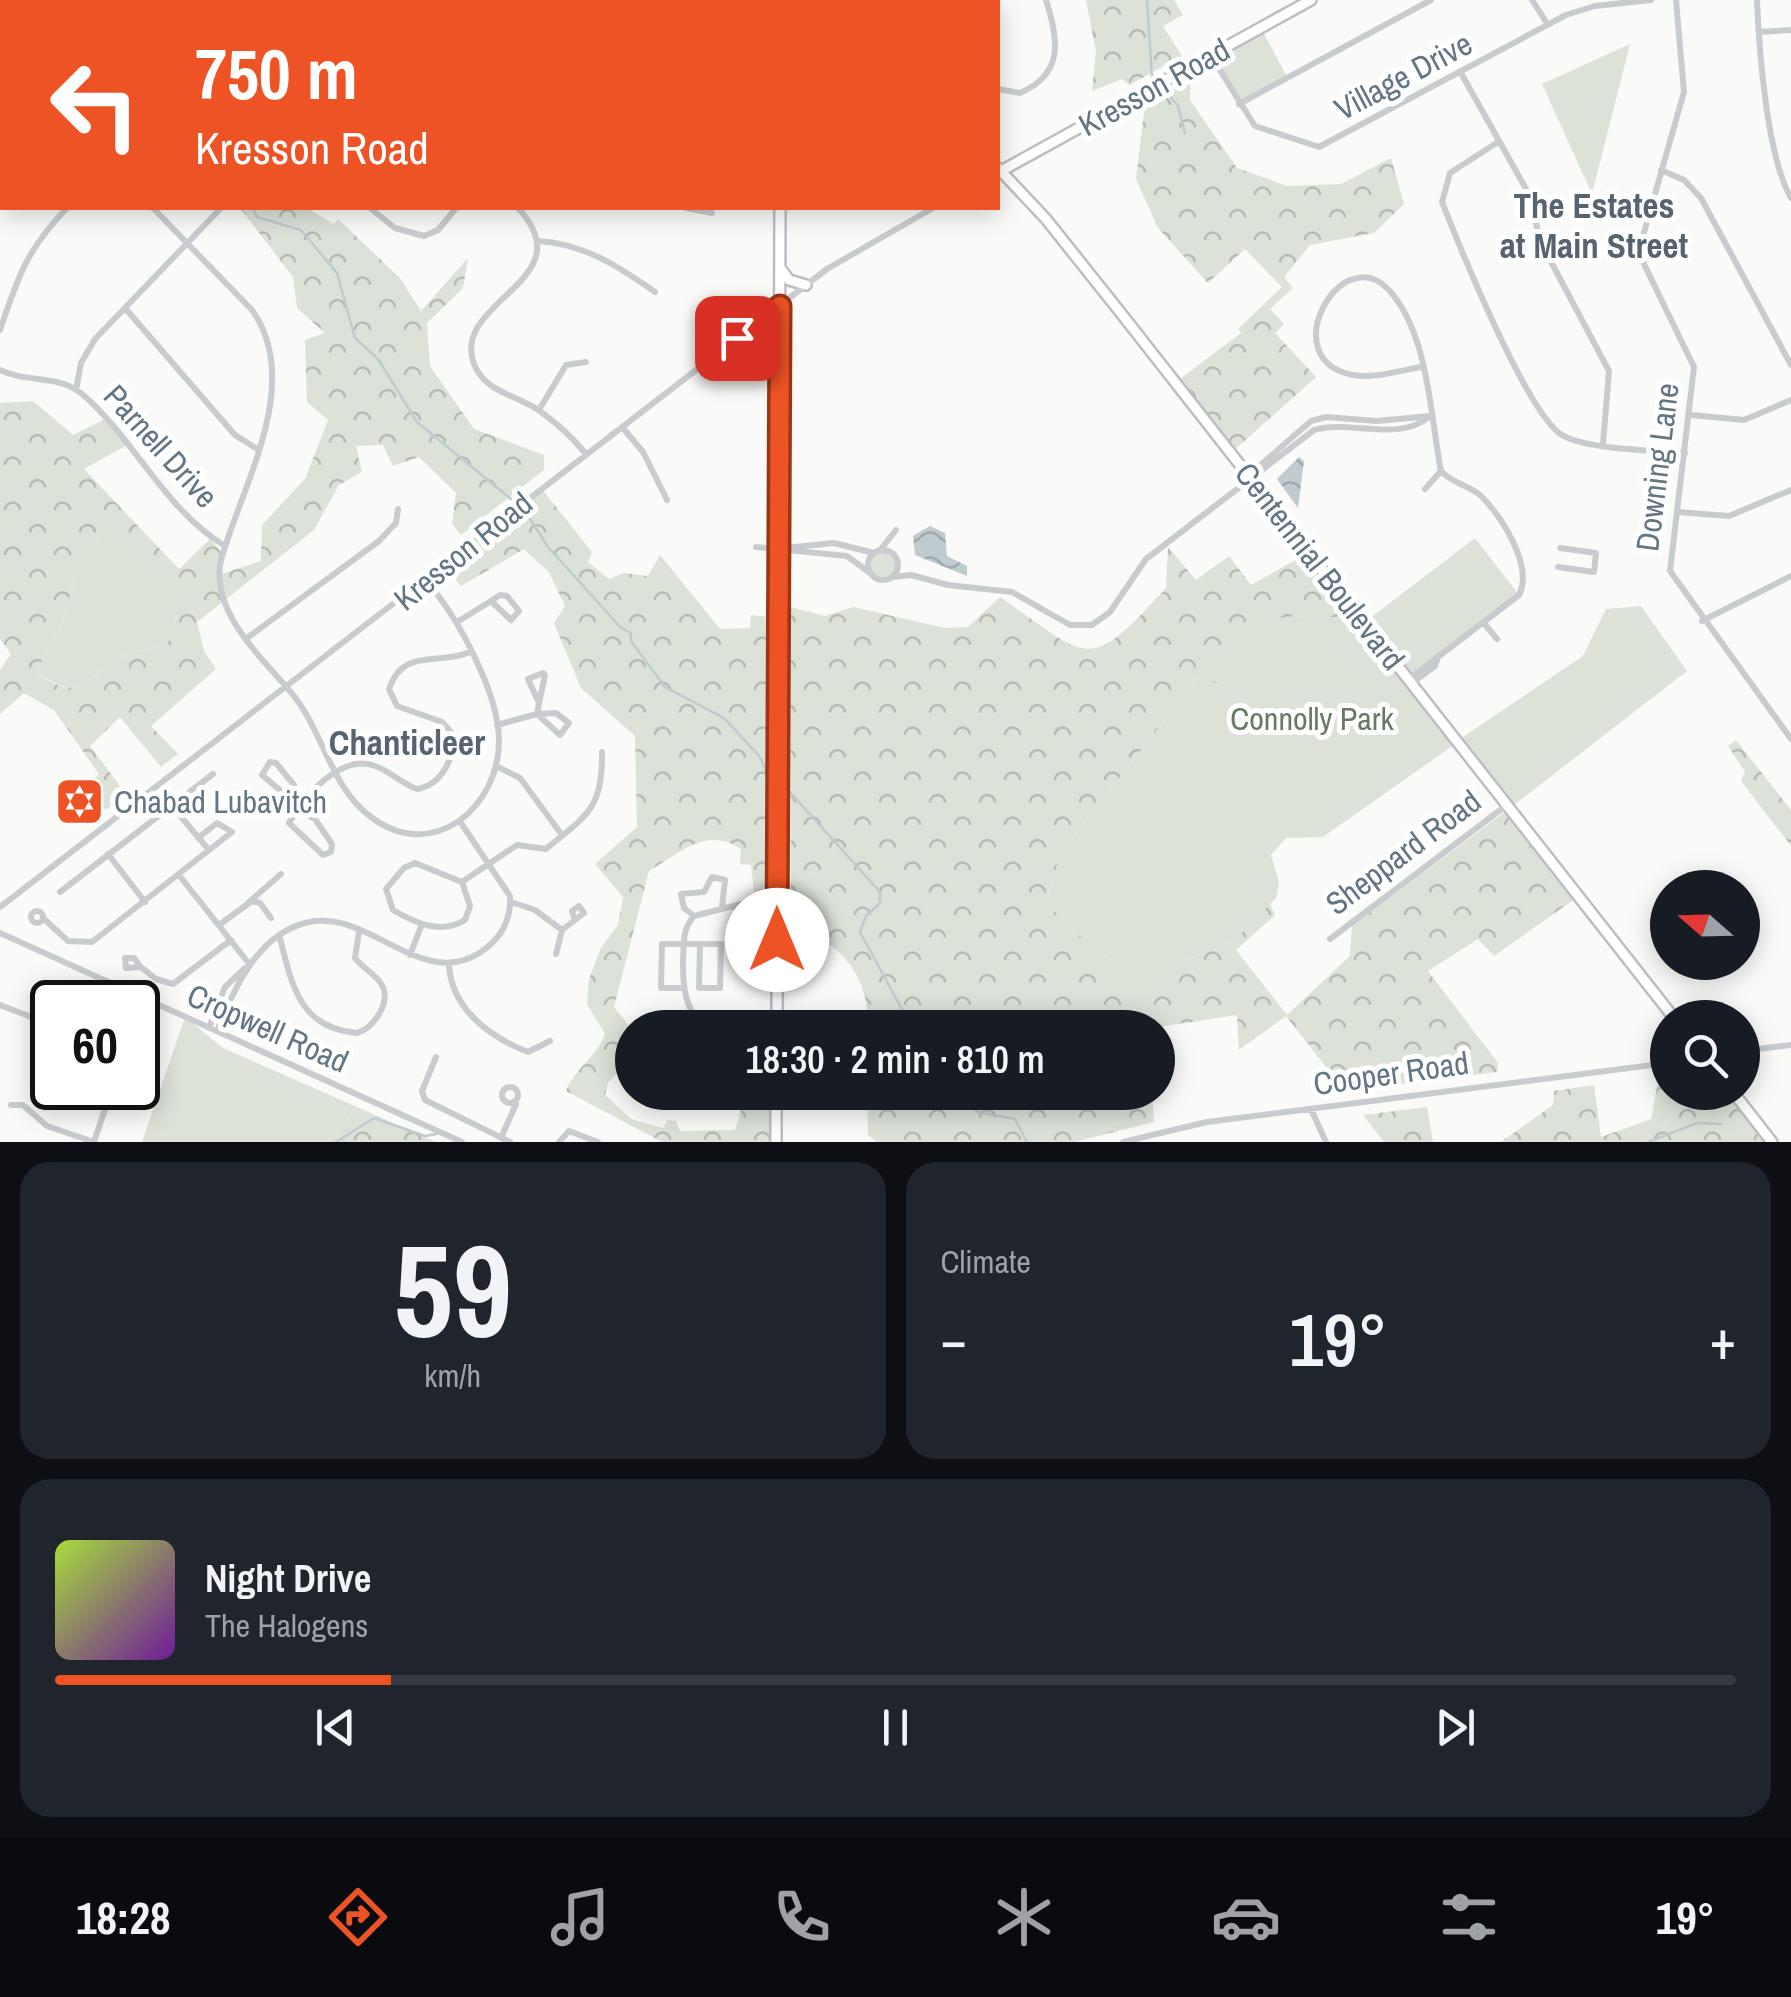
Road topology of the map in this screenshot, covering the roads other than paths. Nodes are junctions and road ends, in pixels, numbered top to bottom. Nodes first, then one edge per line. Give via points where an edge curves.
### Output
1 (1046, 0) edge
2 (1311, 0) edge
3 (1431, 0) edge
4 (1532, 0) edge
5 (1651, 0) edge
6 (1676, 0) edge
7 (1757, 0) edge
8 (1594, 2) edge
9 (1548, 25) junction
10 (1791, 30) edge
11 (1759, 32) junction
12 (1210, 56) junction
13 (1461, 74) junction
14 (1000, 89) edge
15 (1239, 104) junction
16 (1498, 142) junction
17 (1000, 169) edge
18 (1661, 170) junction
19 (1000, 171) edge
20 (1791, 198) edge
21 (65, 210) edge
22 (155, 210) edge
23 (218, 210) edge
24 (372, 210) edge
25 (454, 210) edge
26 (519, 210) edge
27 (696, 210) edge
28 (780, 210) edge
29 (929, 210) edge
30 (712, 213) dead end
31 (186, 241) junction
32 (538, 241) junction
33 (780, 268) junction
34 (806, 285) junction
35 (655, 292) dead end
36 (780, 306) junction
37 (126, 308) junction
38 (0, 330) edge
39 (586, 362) dead end
40 (1791, 365) edge
41 (1422, 367) junction
42 (0, 370) edge
43 (76, 390) junction
44 (1791, 400) edge
45 (539, 410) junction
46 (1690, 414) junction
47 (1430, 416) junction
48 (622, 427) junction
49 (1604, 444) junction
50 (257, 448) junction
51 (586, 454) junction
52 (1685, 454) junction
53 (1441, 471) junction
54 (1249, 476) junction
55 (1425, 489) dead end
56 (1791, 490) edge
57 (667, 500) dead end
58 (398, 509) dead end
59 (1677, 512) junction
60 (896, 530) dead end
61 (224, 546) junction
62 (756, 547) dead end
63 (1560, 548) dead end
64 (779, 549) junction
65 (877, 551) junction
66 (897, 561) junction
67 (1558, 568) dead end
68 (870, 573) junction
69 (917, 576) junction
70 (1791, 576) edge
71 (892, 577) junction
72 (426, 581) junction
73 (491, 601) dead end
74 (1702, 621) junction
75 (458, 622) junction
76 (1483, 622) junction
77 (247, 638) junction
78 (1498, 639) dead end
79 (470, 652) junction
80 (1410, 681) junction
81 (288, 689) junction
82 (539, 702) dead end
83 (536, 714) junction
84 (497, 725) junction
85 (1791, 739) edge
86 (602, 752) dead end
87 (496, 766) junction
88 (214, 774) dead end
89 (336, 774) junction
90 (294, 791) junction
91 (305, 795) junction
92 (171, 805) junction
93 (1507, 805) junction
94 (296, 809) junction
95 (461, 823) junction
96 (562, 835) junction
97 (198, 838) junction
98 (209, 850) junction
99 (108, 854) junction
100 (490, 864) junction
101 (180, 874) junction
102 (281, 874) dead end
103 (462, 882) junction
104 (60, 892) dead end
105 (145, 902) junction
106 (248, 902) junction
107 (510, 902) junction
108 (777, 906) junction
109 (0, 907) edge
110 (722, 907) junction
111 (694, 916) junction
112 (574, 917) dead end
113 (43, 918) dead end
114 (271, 918) dead end
115 (422, 924) junction
116 (219, 925) junction
117 (562, 930) junction
118 (359, 932) junction
119 (0, 934) edge
120 (280, 938) junction
121 (231, 940) junction
122 (1330, 940) dead end
123 (684, 944) junction
124 (700, 944) junction
125 (556, 954) dead end
126 (410, 955) junction
127 (450, 964) junction
128 (248, 966) junction
129 (142, 967) dead end
130 (102, 980) edge
131 (683, 988) junction
132 (1660, 1000) edge
133 (0, 1005) edge
134 (160, 1006) edge
135 (689, 1010) edge
136 (776, 1010) edge
137 (30, 1017) edge
138 (213, 1030) junction
139 (550, 1040) dead end
140 (1791, 1046) edge
141 (1760, 1049) edge
142 (436, 1056) dead end
143 (1650, 1065) edge
144 (11, 1104) dead end
145 (516, 1104) dead end
146 (1310, 1109) junction
147 (105, 1110) edge
148 (776, 1110) edge
149 (1747, 1110) edge
150 (502, 1138) junction
151 (94, 1142) edge
152 (462, 1142) edge
153 (510, 1142) edge
154 (559, 1142) edge
155 (598, 1142) edge
156 (776, 1142) edge
157 (1123, 1142) edge
158 (1326, 1142) edge
159 (1772, 1142) edge

1 - 14 street via 1056,46 1050,72 1020,93
2 - 12 main road, Kresson Road
3 - 15 street
4 - 9 street
5 - 8 street, Village Drive
6 - 18 street, Downing Lane via 1684,92
7 - 11 street
8 - 9 street, Village Drive
9 - 13 street, Village Drive
10 - 11 street
11 - 20 street via 1780,174
12 - 15 street, Village Drive
12 - 17 main road, Kresson Road
13 - 15 street, Village Drive via 1320,147 1261,130
13 - 16 street
16 - 49 street via 1530,196 1546,254 1609,371
16 - 49 street via 1450,173 1442,202 1474,286 1551,426 1570,439
18 - 40 street via 1701,198
18 - 46 street, Downing Lane via 1642,254 1692,357
19 - 54 main road, Centennial Boulevard via 1046,219
21 - 38 street via 28,254
22 - 31 street
23 - 31 street
24 - 25 street via 395,228 424,236
26 - 32 street
27 - 30 street
28 - 33 main road
29 - 34 street, Kresson Road
31 - 37 street
31 - 50 street via 252,310 269,344 272,395
32 - 35 street via 589,251
32 - 45 street via 530,270 484,319 472,350 488,384
33 - 34 main road via 788,280
33 - 36 main road
34 - 36 street, Kresson Road
36 - 48 street, Kresson Road
36 - 64 main road
37 - 43 street via 95,340
37 - 50 street via 235,435
39 - 45 street via 566,365
41 - 41 street via 1410,326 1377,280 1354,280 1322,303 1320,350 1337,369 1362,376
41 - 47 street
42 - 43 street, Parnell Drive
43 - 61 street, Parnell Drive via 198,527
44 - 46 street via 1744,420
45 - 51 street
46 - 52 street, Downing Lane
47 - 53 street
47 - 54 street via 1379,430 1326,426
48 - 51 street, Kresson Road
48 - 57 street via 644,452
49 - 52 street
50 - 61 street
51 - 72 street, Kresson Road
52 - 59 street, Downing Lane
53 - 55 street
53 - 76 street via 1480,495 1514,542 1523,586
54 - 69 street via 1146,559 1110,612 1092,625 1070,625 1012,592
54 - 80 main road, Centennial Boulevard
56 - 59 street via 1728,516
58 - 77 street via 396,523 379,541
59 - 74 street, Downing Lane via 1672,576
60 - 65 street
61 - 77 street via 219,591
62 - 64 street
63 - 67 street via 1596,552 1594,572
64 - 65 street via 834,543
64 - 68 street via 848,556
64 - 108 main road
65 - 66 street
65 - 68 street via 868,561
66 - 69 street
66 - 71 street
68 - 71 street via 880,580
69 - 71 street
70 - 74 street
72 - 75 street
72 - 81 street, Kresson Road
73 - 75 street
74 - 85 street, Downing Lane
75 - 79 street
76 - 78 street
76 - 80 street
77 - 81 street
79 - 84 street
79 - 89 street via 414,659 388,689 397,706 452,732 450,759 431,784 417,790 362,763
80 - 93 main road, Centennial Boulevard
81 - 89 street via 318,731
81 - 109 street, Kresson Road
82 - 83 street
83 - 83 street via 556,713 569,723 560,734
83 - 84 street
84 - 87 street
86 - 96 street via 603,784 595,807
87 - 95 street
87 - 96 street via 520,778
88 - 92 street
89 - 91 street
89 - 95 street via 356,803 389,828 425,835
90 - 90 street via 283,797 262,770 276,763
90 - 91 street
91 - 94 street
92 - 97 street
92 - 99 street
93 - 122 street, Sheppard Road
93 - 132 main road, Centennial Boulevard
94 - 94 street via 314,820 331,852 317,853 289,823
95 - 100 street
96 - 100 street via 546,849 517,845
97 - 98 street
97 - 98 street via 217,822 232,832
98 - 101 street
99 - 104 street
99 - 105 street
100 - 103 street
100 - 107 street
101 - 105 street
101 - 116 street
102 - 106 street
103 - 115 street via 470,906 465,920 441,928
103 - 115 street via 420,864 404,868 386,890 388,902
105 - 113 street via 83,944 60,936
106 - 114 street via 260,903
106 - 116 street
107 - 117 street via 536,910
107 - 127 street via 505,925 490,945
108 - 110 street
108 - 136 main road
110 - 111 street
110 - 111 street via 724,880 712,877 704,892 681,894
111 - 123 street
112 - 117 street
115 - 126 street
116 - 121 street
117 - 125 street
118 - 120 street via 318,921
118 - 120 street via 354,958 384,993 375,1020 357,1032 306,1013 295,997
118 - 126 street
119 - 130 street, Cropwell Road
120 - 128 street
121 - 128 street
121 - 129 street via 174,984
123 - 124 street
123 - 131 street
123 - 131 street via 662,944 661,988
124 - 124 street via 721,944 720,988 699,988
126 - 127 street
127 - 139 street via 454,984 485,1033 528,1052
128 - 138 street
131 - 135 street
133 - 137 street
134 - 138 street, Cropwell Road
138 - 152 street, Cropwell Road
140 - 141 street
142 - 150 street via 424,1100
143 - 146 street, Cooper Road
144 - 151 street via 23,1105 47,1126
145 - 150 street
146 - 157 street, Cooper Road via 1178,1127
146 - 158 street
147 - 151 street
148 - 156 main road
149 - 159 main road
150 - 153 street
154 - 155 street via 569,1130

